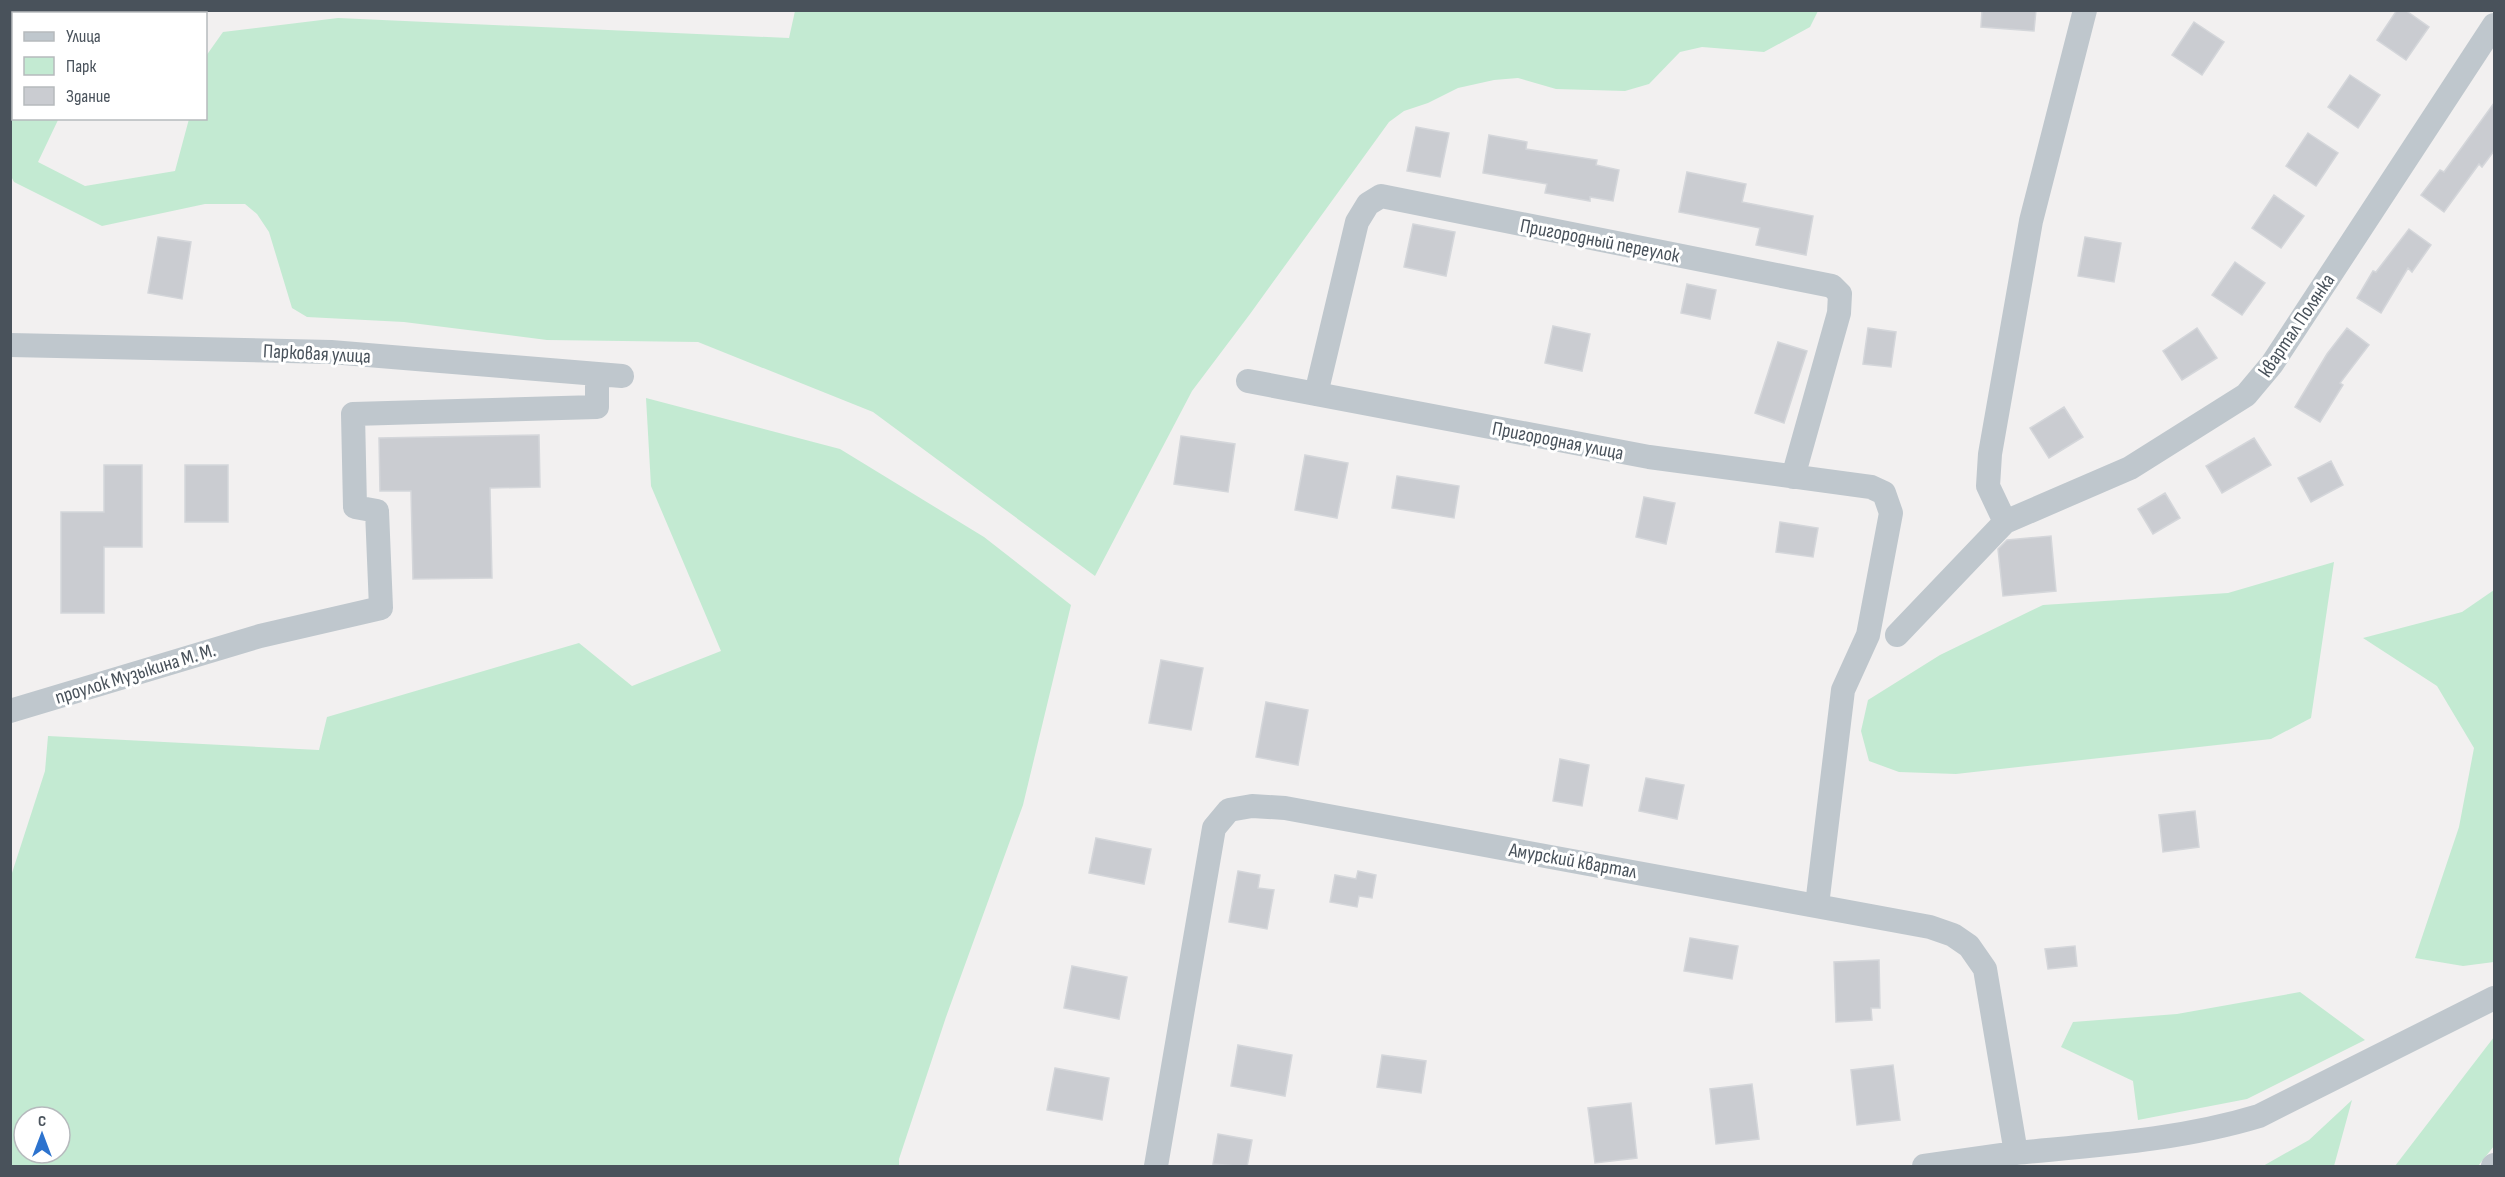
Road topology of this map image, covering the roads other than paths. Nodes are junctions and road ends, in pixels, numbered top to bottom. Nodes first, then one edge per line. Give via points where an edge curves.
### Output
1 (2085, 10) edge
2 (2494, 25) edge
3 (10, 345) edge
4 (597, 374) junction
5 (622, 376) dead end
6 (1248, 381) dead end
7 (1316, 394) junction
8 (1793, 477) junction
9 (2004, 522) junction
10 (1897, 635) dead end
11 (10, 711) edge
12 (1817, 905) junction
13 (2494, 998) edge
14 (2016, 1153) junction
15 (1156, 1167) edge
16 (1924, 1167) edge

1 - 9 street via 2031,221 1990,454 1988,486
2 - 9 street, квартал Полянка via 2272,364 2246,395 2130,468
3 - 4 street, Парковая улица via 331,352
4 - 5 street, Парковая улица
4 - 11 street, проулок Музыкина М. М. via 597,407 353,414 355,507 377,510 381,608 260,636
6 - 7 street, Пригородная улица
7 - 8 street, Пригородная улица via 1649,457
7 - 8 street, Пригородный переулок via 1357,222 1368,204 1381,196 1832,286 1840,294 1839,313
8 - 12 street, Пригородная улица via 1871,487 1884,493 1891,513 1868,635 1843,690
9 - 10 street, квартал Полянка
12 - 14 street, Амурский квартал via 1930,927 1970,946 1985,969
12 - 15 street, Амурский квартал via 1286,808 1252,806 1229,810 1214,828
13 - 14 street via 2259,1116 2218,1129
14 - 16 street

